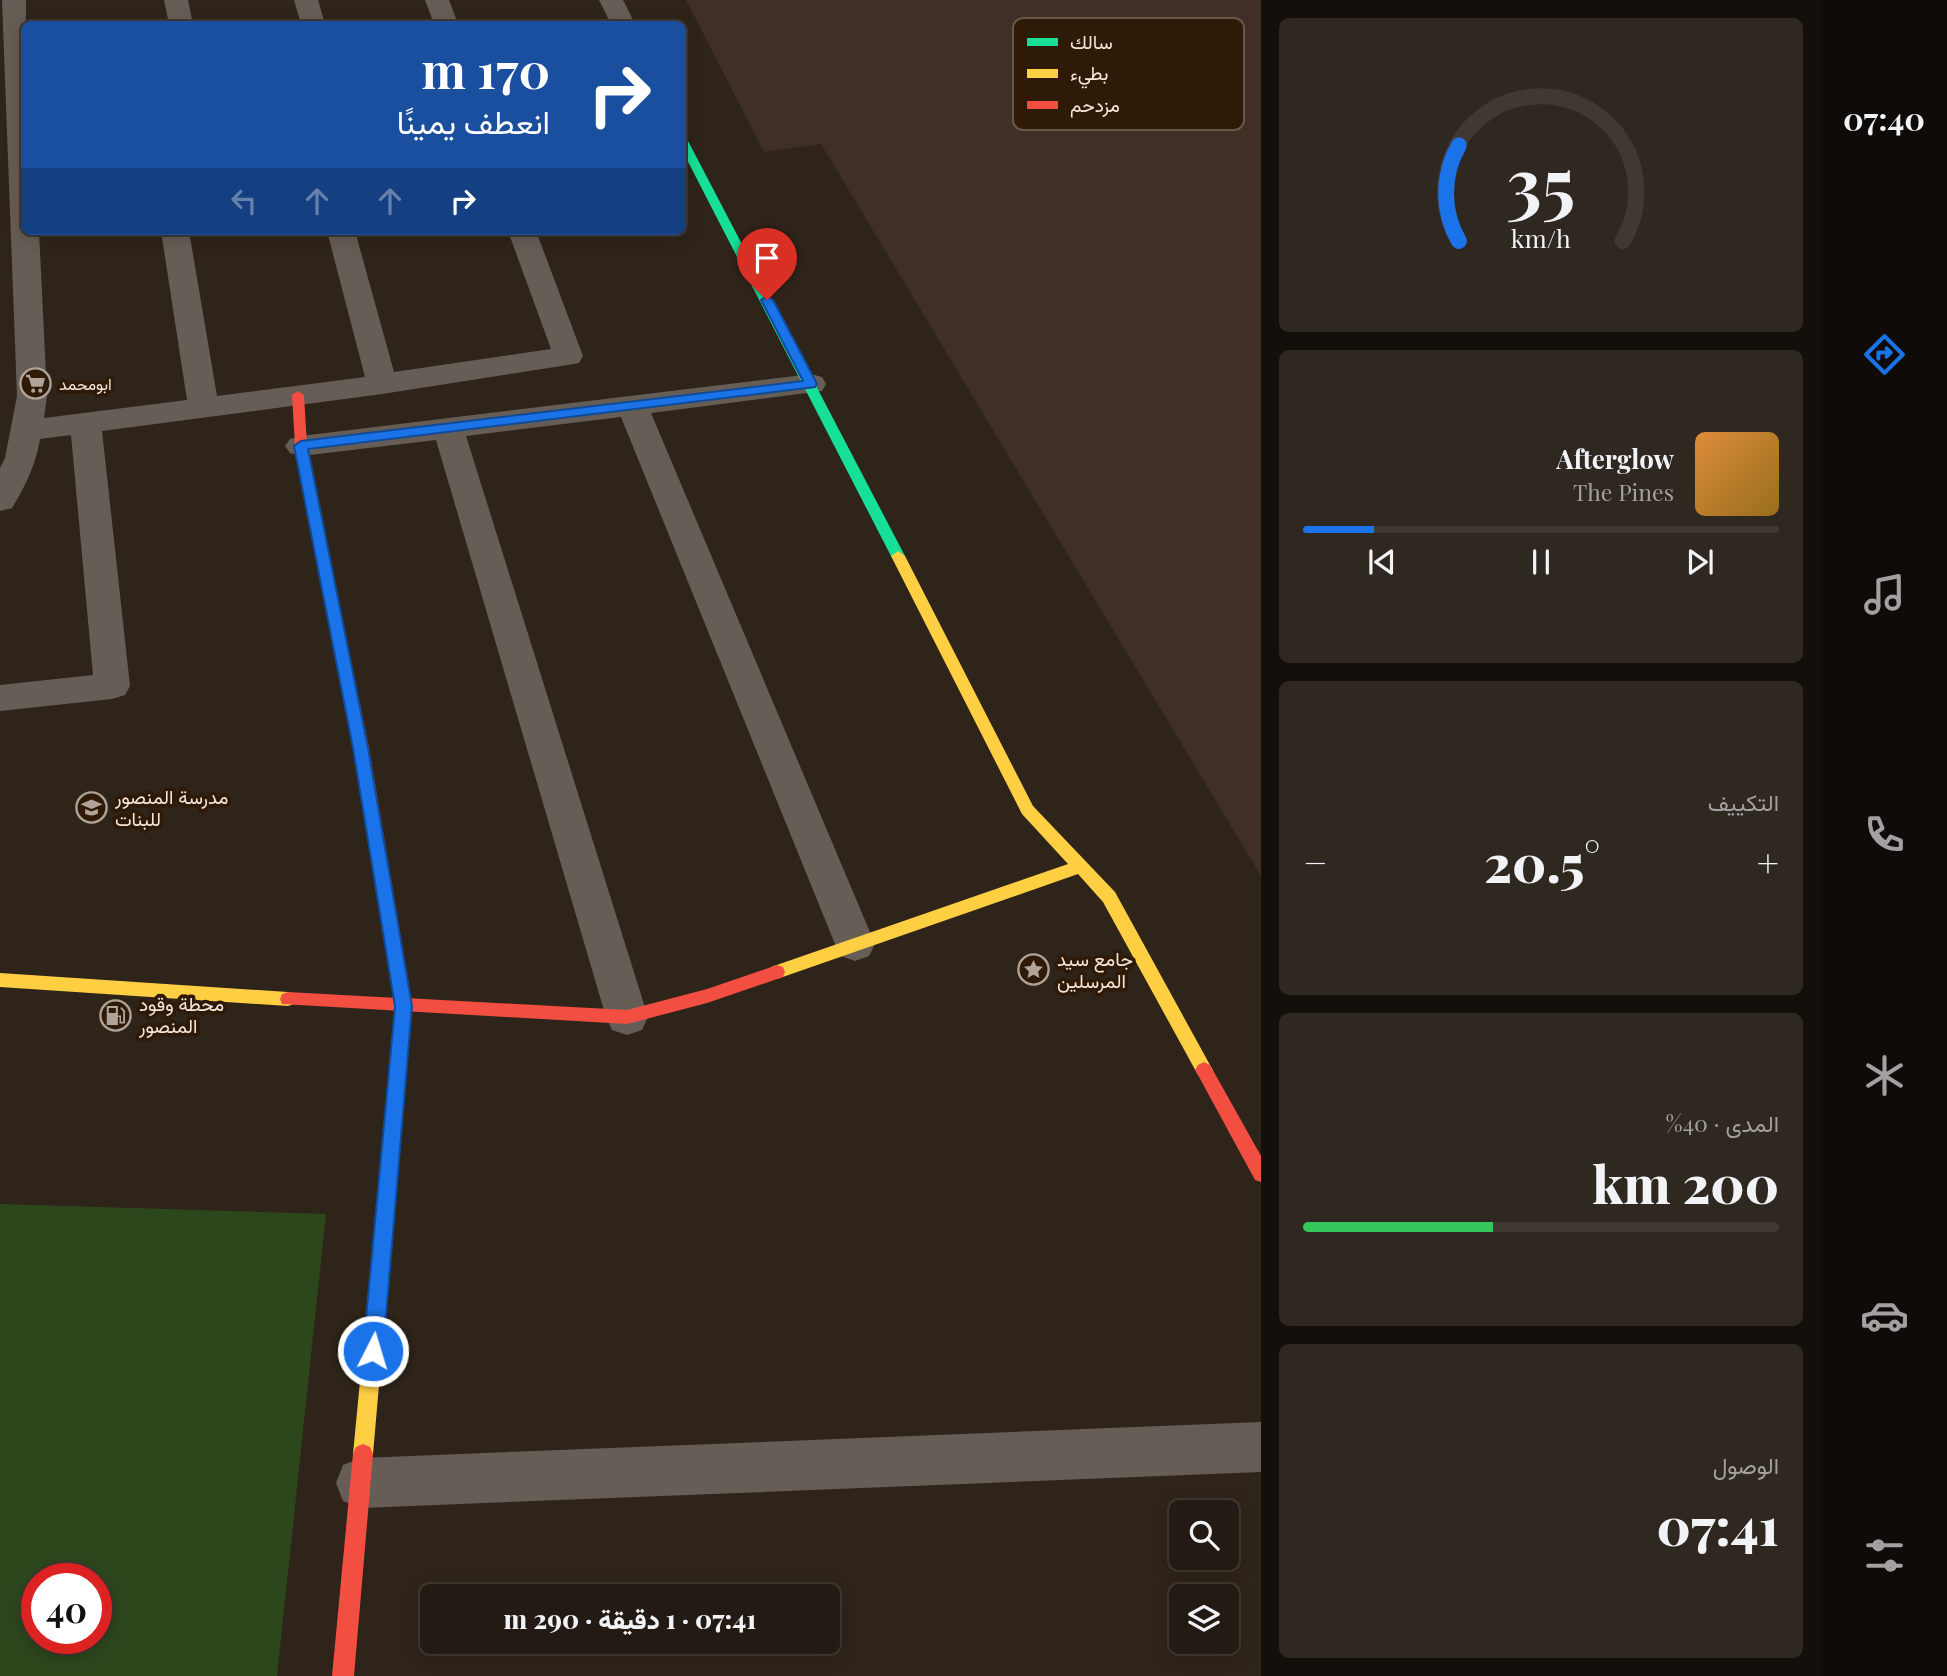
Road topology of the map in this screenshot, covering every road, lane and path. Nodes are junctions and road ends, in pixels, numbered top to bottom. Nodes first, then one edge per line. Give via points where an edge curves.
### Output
1 (14, 0) edge
2 (176, 0) edge
3 (306, 0) edge
4 (437, 0) edge
5 (611, 0) edge
6 (180, 21) edge
7 (312, 21) edge
8 (445, 21) edge
9 (622, 21) edge
10 (8, 78) edge
11 (686, 147) edge
12 (15, 166) edge
13 (21, 209) edge
14 (24, 235) edge
15 (176, 235) edge
16 (342, 235) edge
17 (523, 235) edge
18 (382, 384) junction
19 (811, 384) junction
20 (298, 395) junction
21 (632, 406) junction
22 (204, 408) junction
23 (86, 423) junction
24 (448, 428) junction
25 (25, 431) junction
26 (301, 446) junction
27 (0, 500) edge
28 (0, 698) edge
29 (1080, 866) junction
30 (855, 944) junction
31 (0, 980) edge
32 (404, 1006) junction
33 (627, 1017) junction
34 (1261, 1174) edge
35 (1261, 1447) edge
36 (361, 1483) junction
37 (343, 1676) edge

1 - 10 street
2 - 6 street
3 - 7 street
4 - 8 street
5 - 9 street
10 - 12 street
11 - 19 street
12 - 13 street
14 - 25 street via 32,396
15 - 22 street
16 - 18 street
17 - 18 street via 568,356
18 - 20 street
19 - 21 street
19 - 29 street via 1027,810
20 - 22 street
20 - 26 street
21 - 24 street
21 - 30 street
22 - 23 street
23 - 25 street
23 - 28 street via 111,685
24 - 26 street
24 - 33 street
25 - 27 street via 21,458
26 - 32 street via 361,748
29 - 30 street
29 - 34 street via 1109,897
30 - 33 street via 707,996
31 - 32 street
32 - 33 street
32 - 36 street
35 - 36 street
36 - 37 street

